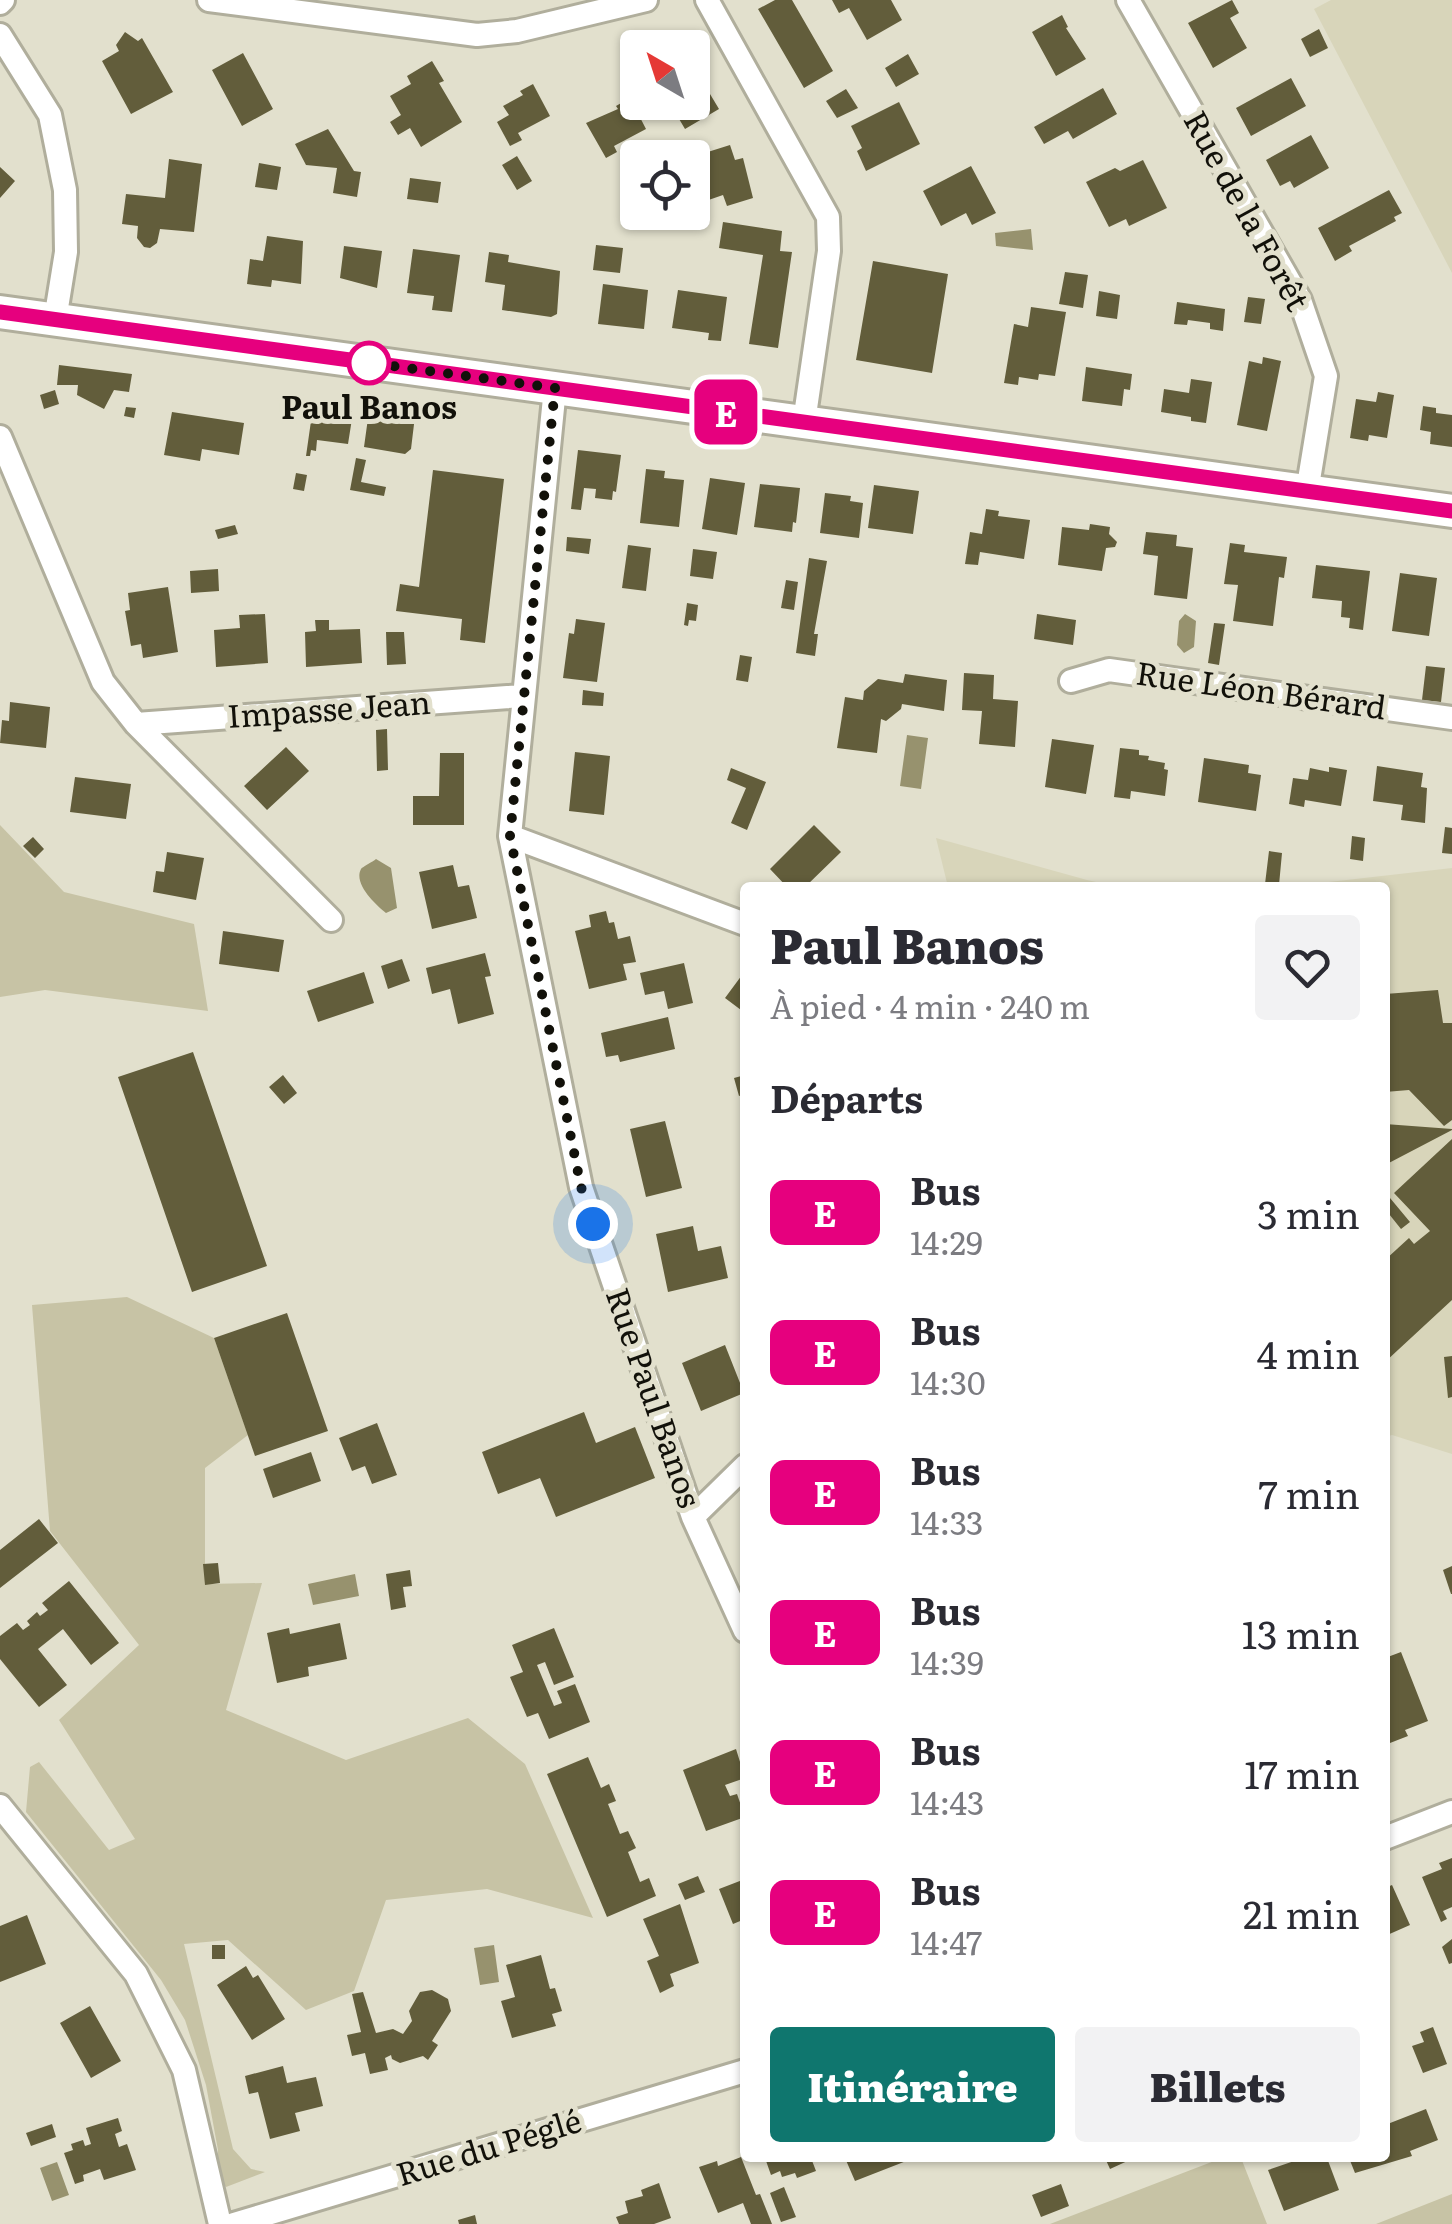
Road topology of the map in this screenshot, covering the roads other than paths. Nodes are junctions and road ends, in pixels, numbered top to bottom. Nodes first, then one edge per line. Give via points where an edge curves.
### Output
1 (209, 0) edge
2 (646, 0) edge
3 (706, 0) edge
4 (1128, 0) edge
5 (0, 35) edge
6 (0, 312) edge
7 (55, 320) junction
8 (555, 388) junction
9 (804, 422) junction
10 (0, 437) edge
11 (1306, 492) junction
12 (1452, 511) edge
13 (1072, 681) dead end
14 (522, 696) junction
15 (1452, 718) edge
16 (136, 724) junction
17 (510, 836) junction
18 (331, 920) dead end
19 (740, 922) edge
20 (740, 1471) edge
21 (693, 1517) junction
22 (740, 1619) edge
23 (0, 1806) edge
24 (1452, 1812) edge
25 (1390, 1836) edge
26 (740, 2072) edge
27 (220, 2224) edge
28 (234, 2224) edge

1 - 2 street via 477,35
3 - 9 street via 828,217
4 - 11 street, Rue de la Forêt via 1300,300 1326,376
5 - 7 street via 50,115 65,190 66,252
6 - 7 main road
7 - 8 main road
8 - 9 main road
8 - 14 street, Rue Paul Banos
9 - 11 main road
10 - 16 street via 103,682
11 - 12 main road
13 - 15 street, Rue Léon Bérard via 1109,670
14 - 16 street, Impasse Jean
14 - 17 street, Rue Paul Banos
16 - 18 street
17 - 19 street
17 - 21 street, Rue Paul Banos via 581,1187
20 - 21 street
21 - 22 street, Rue Paul Banos
23 - 27 street via 136,1974 184,2070
24 - 25 street
26 - 28 street, Rue du Péglé

